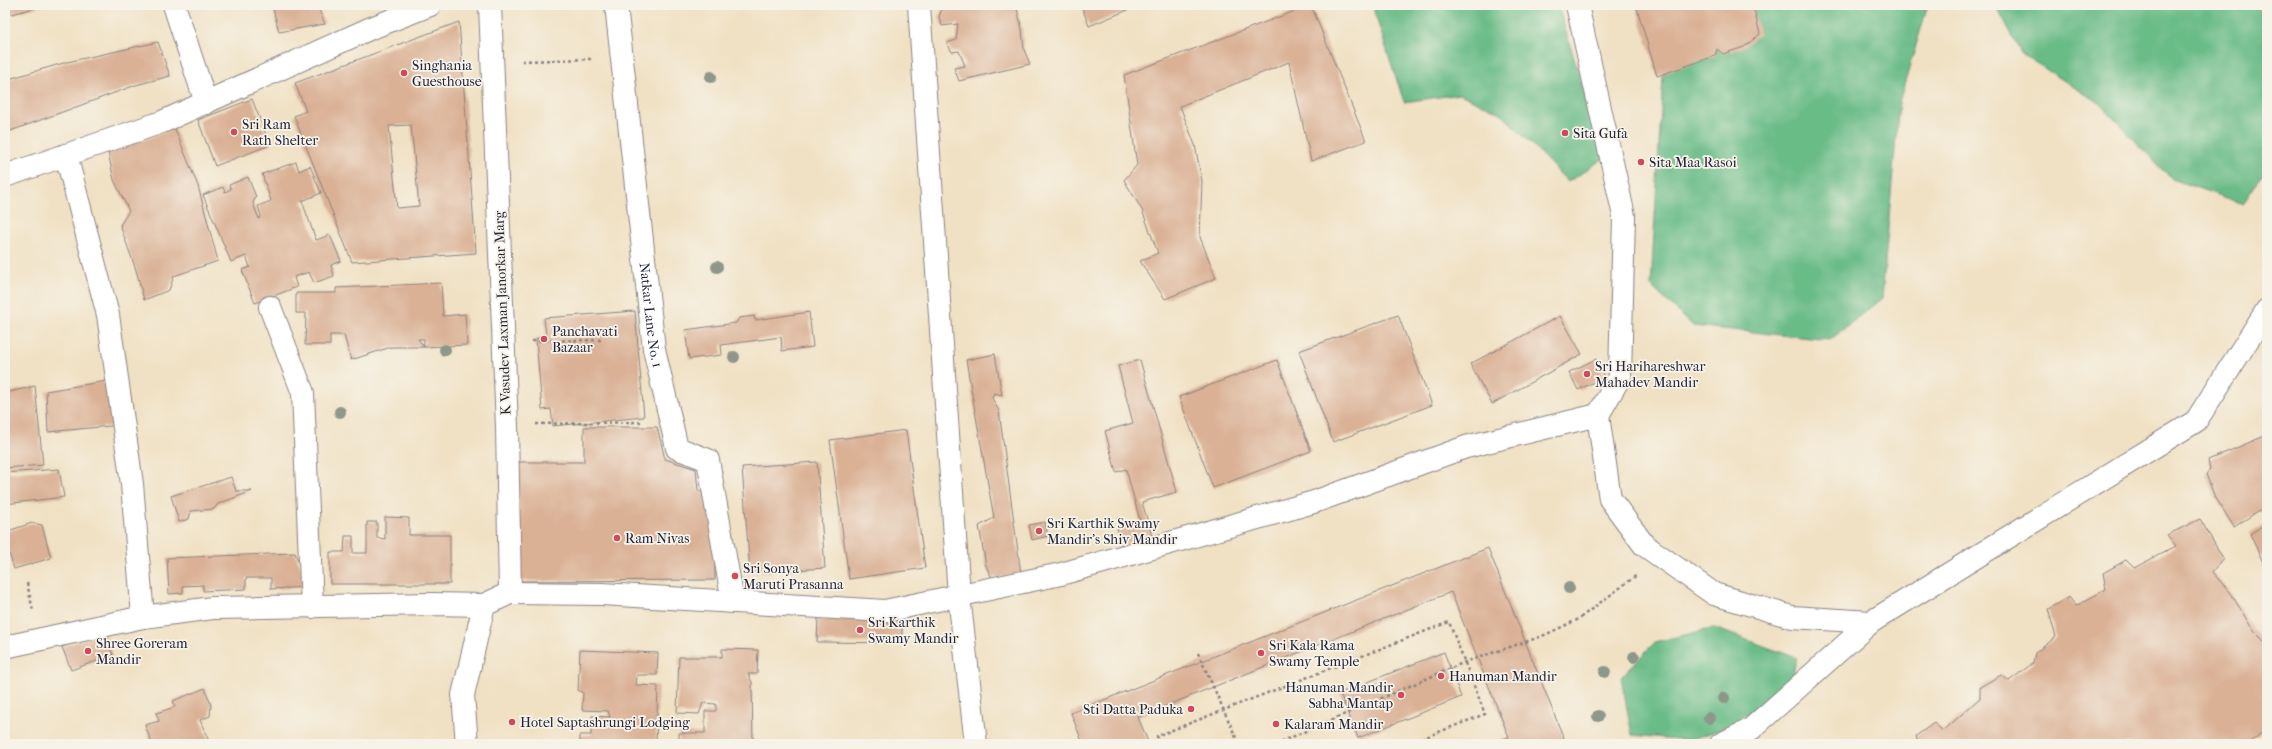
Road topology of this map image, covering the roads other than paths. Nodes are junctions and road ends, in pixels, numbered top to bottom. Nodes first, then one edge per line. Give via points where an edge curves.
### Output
1 (174, 5) edge
2 (430, 5) edge
3 (490, 5) edge
4 (616, 5) edge
5 (919, 5) edge
6 (1577, 5) edge
7 (206, 103) junction
8 (66, 155) junction
9 (5, 176) edge
10 (270, 308) dead end
11 (2267, 310) edge
12 (1598, 415) junction
13 (510, 593) junction
14 (960, 596) junction
15 (733, 602) junction
16 (484, 605) junction
17 (312, 607) junction
18 (143, 617) junction
19 (1871, 622) junction
20 (5, 647) edge
21 (467, 744) edge
22 (976, 744) edge
23 (1721, 744) edge

1 - 7 street
2 - 7 street via 369,29
3 - 13 street, K Vasudev Laxman Janorkar Marg via 504,342
4 - 15 street, Natkar Lane No. 1 via 654,349 677,448 708,460
5 - 14 street
6 - 12 street via 1624,216 1620,377
7 - 8 street via 162,122
8 - 9 street
8 - 18 street via 108,315 132,484
10 - 17 street via 303,393
11 - 19 street via 2196,420
12 - 14 street via 1466,447 1314,502 1061,574
12 - 19 street via 1610,499 1644,545 1714,594 1792,617
13 - 15 street via 602,594
13 - 16 street
14 - 15 street via 885,611
14 - 22 street
16 - 17 street
16 - 21 street via 463,695
17 - 18 street via 213,608
18 - 20 street
19 - 23 street via 1750,730

